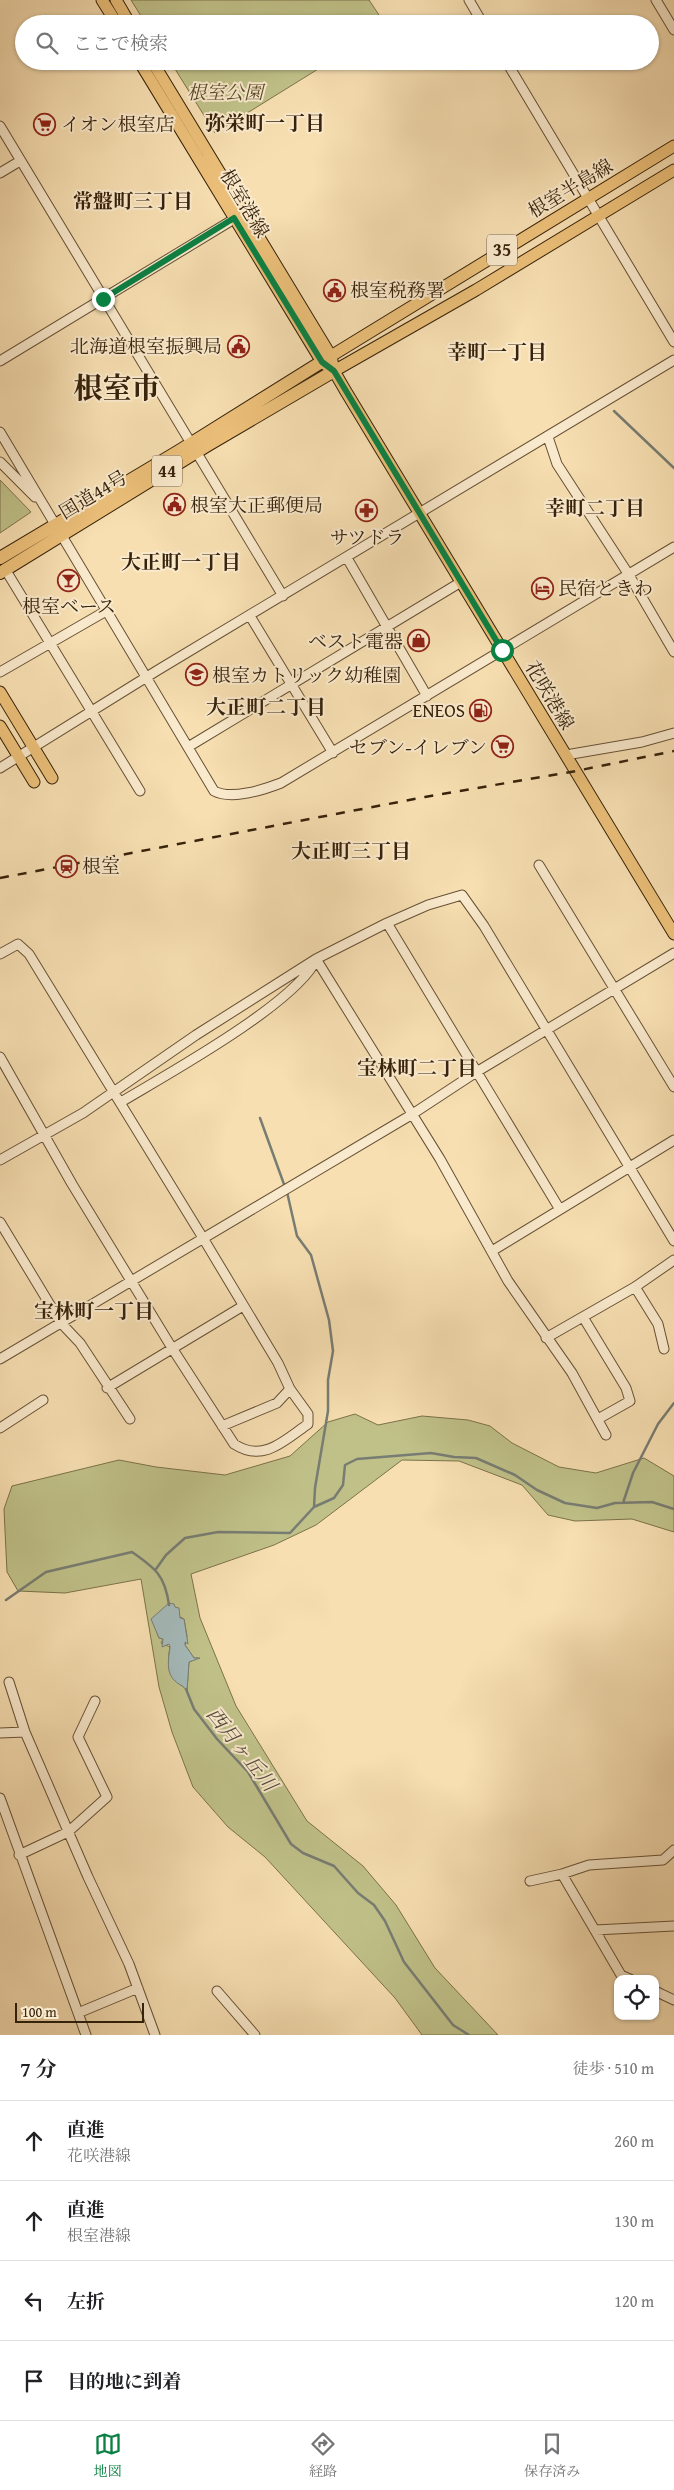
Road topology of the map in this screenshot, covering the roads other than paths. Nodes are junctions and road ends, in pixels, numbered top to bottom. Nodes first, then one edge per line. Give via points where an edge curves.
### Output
1 (102, 0) edge
2 (116, 0) edge
3 (469, 0) edge
4 (656, 0) edge
5 (111, 15) edge
6 (125, 15) edge
7 (478, 15) edge
8 (674, 30) edge
9 (145, 70) edge
10 (157, 70) edge
11 (511, 70) edge
12 (0, 126) edge
13 (674, 146) edge
14 (20, 161) junction
15 (0, 173) edge
16 (672, 174) edge
17 (588, 198) junction
18 (239, 216) junction
19 (598, 216) junction
20 (103, 299) junction
21 (674, 342) edge
22 (326, 359) junction
23 (674, 360) edge
24 (0, 361) edge
25 (334, 371) junction
26 (0, 432) edge
27 (548, 436) junction
28 (193, 448) junction
29 (0, 462) edge
30 (46, 507) junction
31 (420, 514) junction
32 (59, 529) junction
33 (674, 547) edge
34 (347, 558) junction
35 (2, 567) edge
36 (628, 575) junction
37 (462, 582) junction
38 (283, 596) junction
39 (106, 611) junction
40 (250, 616) junction
41 (385, 627) junction
42 (51, 643) junction
43 (502, 650) junction
44 (674, 652) edge
45 (0, 672) edge
46 (146, 678) junction
47 (292, 684) junction
48 (0, 692) edge
49 (427, 696) junction
50 (93, 712) junction
51 (0, 726) edge
52 (674, 733) edge
53 (188, 747) junction
54 (33, 748) junction
55 (333, 753) junction
56 (566, 755) junction
57 (19, 757) junction
58 (0, 768) edge
59 (52, 778) dead end
60 (34, 782) dead end
61 (140, 791) dead end
62 (539, 865) dead end
63 (387, 923) junction
64 (674, 934) edge
65 (674, 953) edge
66 (0, 954) edge
67 (316, 959) junction
68 (614, 990) junction
69 (547, 1029) junction
70 (0, 1057) edge
71 (478, 1070) junction
72 (674, 1087) edge
73 (114, 1091) junction
74 (121, 1102) junction
75 (411, 1115) junction
76 (44, 1135) junction
77 (674, 1140) edge
78 (0, 1160) edge
79 (628, 1167) junction
80 (559, 1208) junction
81 (0, 1222) edge
82 (202, 1238) junction
83 (674, 1241) edge
84 (492, 1251) junction
85 (674, 1260) edge
86 (132, 1280) junction
87 (635, 1287) junction
88 (243, 1306) junction
89 (583, 1317) junction
90 (61, 1323) junction
91 (546, 1338) junction
92 (172, 1348) junction
93 (664, 1349) dead end
94 (0, 1359) edge
95 (107, 1388) junction
96 (290, 1389) junction
97 (44, 1400) dead end
98 (598, 1419) junction
99 (130, 1420) dead end
100 (222, 1426) junction
101 (0, 1428) edge
102 (606, 1435) dead end
103 (9, 1682) dead end
104 (95, 1701) dead end
105 (25, 1732) junction
106 (0, 1733) edge
107 (0, 1798) edge
108 (68, 1832) junction
109 (674, 1850) edge
110 (19, 1855) junction
111 (562, 1874) junction
112 (530, 1880) dead end
113 (674, 1926) edge
114 (595, 1930) junction
115 (621, 1975) edge
116 (138, 1988) junction
117 (217, 1991) dead end
118 (659, 1993) edge
119 (674, 2000) edge
120 (78, 2014) junction
121 (86, 2035) edge
122 (154, 2035) edge
123 (255, 2035) edge

1 - 5 main road
2 - 6 main road
3 - 7 street
4 - 8 street
9 - 18 main road, 根室港線
10 - 18 main road, 根室港線
11 - 17 street
12 - 14 street
13 - 17 main road, 根室半島線 / 35
14 - 15 street
14 - 20 street
16 - 19 main road, 根室半島線 / 35
17 - 19 street
17 - 22 main road, 根室半島線 / 35
18 - 20 street
18 - 22 main road, 根室港線
19 - 21 street
19 - 25 main road, 根室半島線 / 35
20 - 24 street
20 - 28 street
22 - 25 main road, 花咲港線
22 - 28 highway, 国道44号 / 44
23 - 27 street
25 - 28 highway, 国道44号 / 44
25 - 31 main road, 花咲港線
26 - 30 street
27 - 31 street
27 - 36 street via 558,464
28 - 32 highway, 国道44号 / 44
28 - 38 street
29 - 30 street
30 - 32 street
31 - 34 street
31 - 37 main road, 花咲港線
32 - 35 highway, 国道44号 / 44
32 - 39 street
33 - 36 street
34 - 38 street
34 - 41 street
35 - 42 street
36 - 43 street
36 - 44 street
37 - 41 street
37 - 43 main road, 花咲港線
38 - 40 street
39 - 42 street
39 - 46 street
40 - 46 street
40 - 47 street
41 - 47 street
41 - 49 street
42 - 45 street
42 - 50 street
43 - 49 street
43 - 56 main road, 花咲港線
46 - 50 street
46 - 53 street
47 - 53 street
47 - 55 street
48 - 54 main road
49 - 55 street
50 - 54 street
50 - 61 street
51 - 57 main road
52 - 56 street
53 - 55 street via 214,791 223,796 270,788
54 - 57 street
54 - 59 main road
56 - 64 main road, 花咲港線
57 - 58 street
57 - 60 main road
62 - 68 street
63 - 67 street
63 - 69 street via 428,905 462,895
63 - 71 street
65 - 68 street
66 - 73 street via 18,944 29,954
67 - 73 street
67 - 74 street via 311,970 292,989 262,1012 201,1054
67 - 75 street
68 - 69 street
68 - 72 street
69 - 71 street
69 - 79 street
70 - 76 street
71 - 75 street
71 - 80 street
73 - 74 street
73 - 76 street via 84,1113
74 - 82 street
75 - 82 street
75 - 84 street
76 - 78 street
76 - 86 street
77 - 79 street
79 - 80 street
79 - 83 street
80 - 84 street
81 - 90 street
82 - 86 street
82 - 88 street
84 - 91 street
85 - 87 street
86 - 90 street
86 - 92 street
87 - 89 street
87 - 93 street via 658,1324
88 - 92 street
88 - 96 street
89 - 91 street
89 - 98 street via 626,1388 630,1401
90 - 94 street
90 - 95 street via 80,1343
91 - 98 street via 572,1373
92 - 95 street
92 - 100 street
95 - 99 street
96 - 100 street via 277,1403
96 - 100 street via 308,1414 308,1424 277,1446 257,1453 245,1452 234,1444
97 - 101 street
98 - 102 street
103 - 105 street
104 - 108 street via 78,1737 107,1797
105 - 106 street
105 - 108 street
107 - 110 street
108 - 110 street
108 - 116 street
109 - 111 street via 663,1860 589,1865
110 - 120 street
111 - 112 street
111 - 114 street
113 - 114 street
114 - 115 street
116 - 120 street
116 - 122 street
117 - 123 street
118 - 119 street
120 - 121 street

